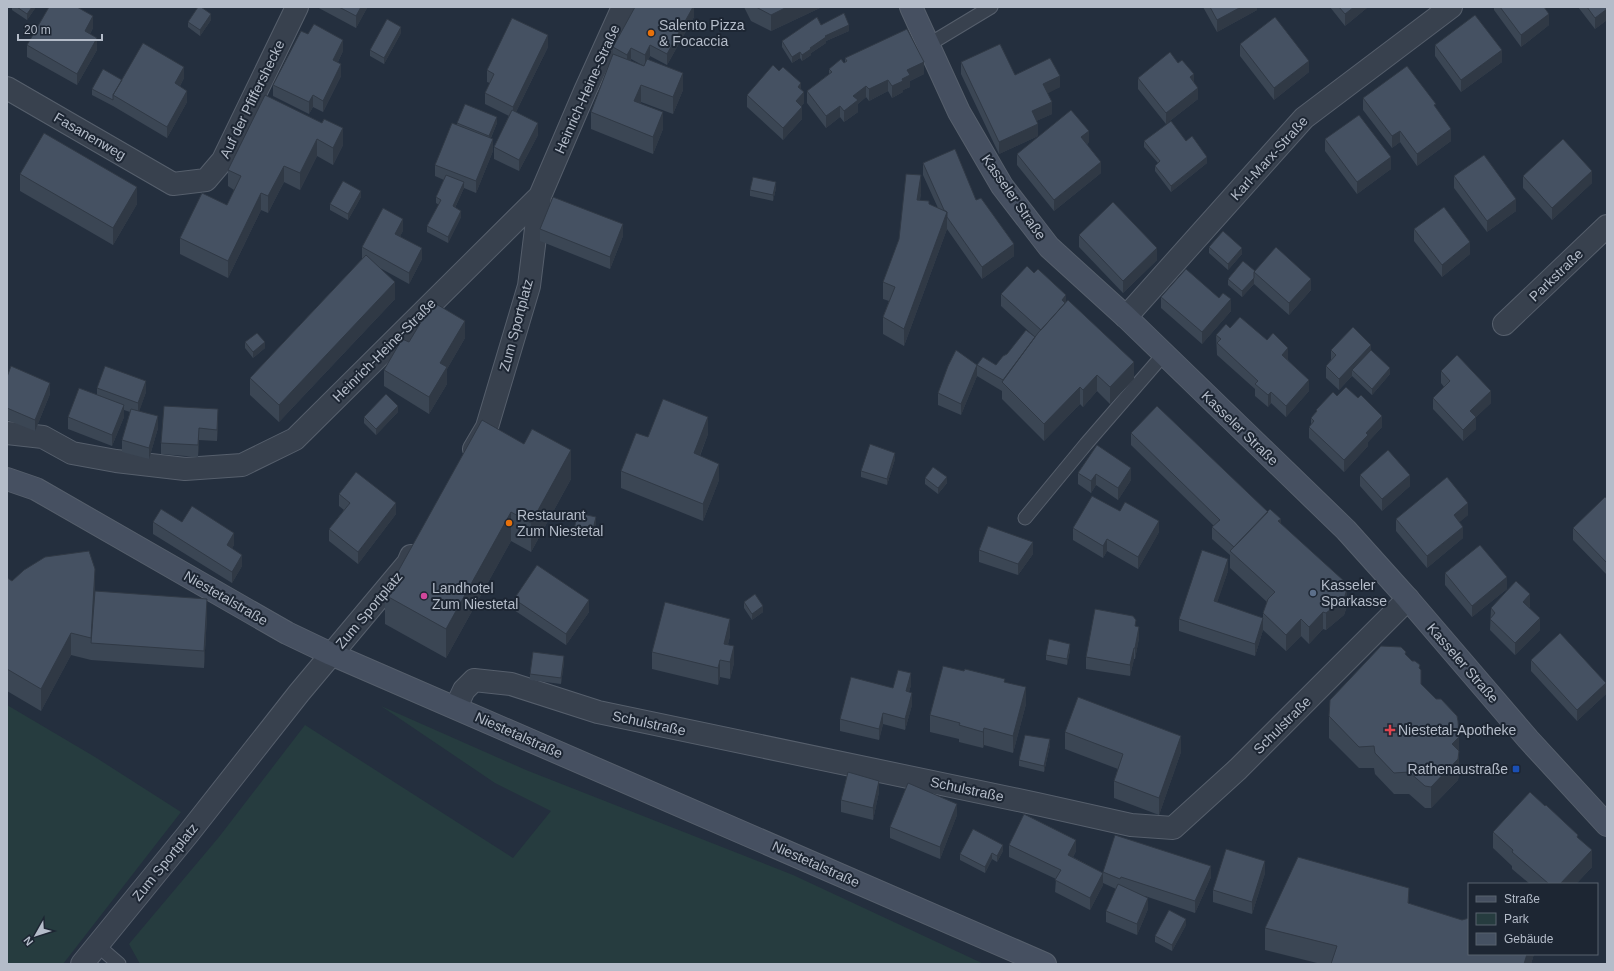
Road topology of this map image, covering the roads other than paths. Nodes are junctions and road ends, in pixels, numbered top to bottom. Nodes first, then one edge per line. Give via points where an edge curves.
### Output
1 (297, 7) edge
2 (623, 7) edge
3 (911, 7) edge
4 (991, 7) edge
5 (1451, 7) edge
6 (928, 44) junction
7 (7, 88) edge
8 (173, 184) joint
9 (540, 196) junction
10 (1607, 226) edge
11 (1126, 317) junction
12 (1504, 324) dead end
13 (1164, 354) junction
14 (7, 433) edge
15 (463, 468) edge
16 (7, 479) edge
17 (1025, 518) dead end
18 (420, 542) edge
19 (1408, 599) junction
20 (331, 654) junction
21 (456, 707) junction
22 (1607, 825) edge
23 (97, 945) junction
24 (82, 964) edge
25 (119, 964) edge
26 (1045, 964) edge

1 - 8 street, Auf der Pfiffershecke via 223,160 206,180
2 - 9 street, Heinrich-Heine-Straße
3 - 6 main road, Kasseler Straße
4 - 6 lane
5 - 11 street, Karl-Marx-Straße via 1304,118
6 - 11 main road, Kasseler Straße via 959,112 1002,186 1049,247
7 - 8 street, Fasanenweg
9 - 14 street, Heinrich-Heine-Straße via 295,439 242,465 185,469 116,461 72,453 43,437
9 - 15 street, Zum Sportplatz via 529,286 487,427
10 - 12 street, Parkstraße
11 - 13 main road, Kasseler Straße
13 - 17 lane
13 - 19 main road, Kasseler Straße via 1346,530
16 - 20 main road, Niestetalstraße via 36,489 287,633
18 - 20 street, Zum Sportplatz via 408,563
19 - 21 street, Schulstraße via 1238,769 1173,828 1131,826 598,712 511,684 474,680 464,690
19 - 22 main road, Kasseler Straße via 1528,739
20 - 21 main road, Niestetalstraße
20 - 23 street, Zum Sportplatz
21 - 26 main road, Niestetalstraße
23 - 24 street, Zum Sportplatz
23 - 25 lane

